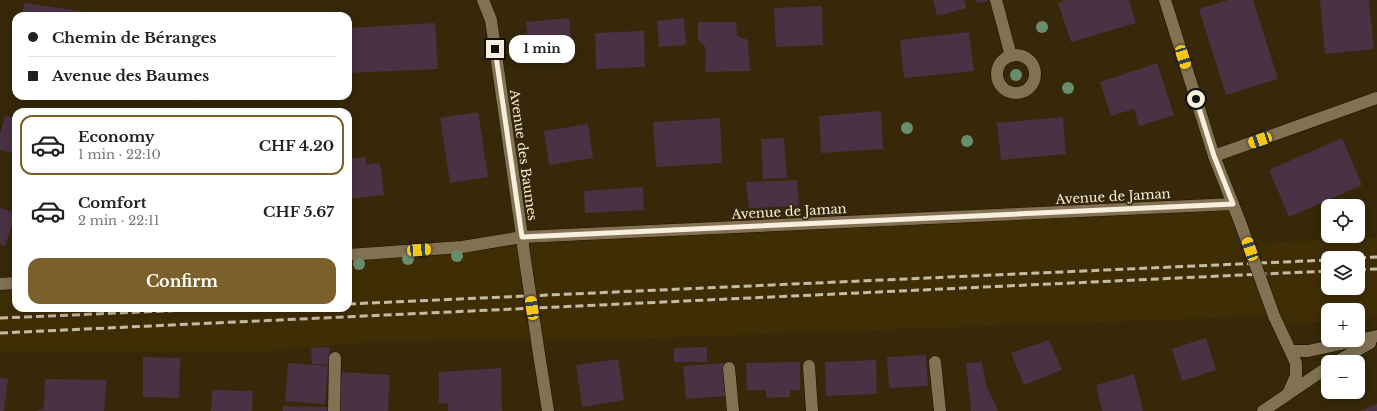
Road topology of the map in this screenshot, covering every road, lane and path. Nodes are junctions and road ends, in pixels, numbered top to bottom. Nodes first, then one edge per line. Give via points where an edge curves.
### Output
1 (483, 0) edge
2 (996, 0) edge
3 (1165, 0) edge
4 (1011, 56) dead end
5 (1377, 98) edge
6 (1214, 156) junction
7 (1233, 204) junction
8 (522, 242) junction
9 (352, 255) edge
10 (12, 283) edge
11 (0, 284) edge
12 (1377, 336) edge
13 (1377, 340) edge
14 (1291, 351) junction
15 (1347, 355) edge
16 (335, 358) dead end
17 (935, 362) dead end
18 (809, 366) dead end
19 (729, 368) dead end
20 (1321, 371) edge
21 (1289, 392) junction
22 (334, 411) edge
23 (548, 411) edge
24 (733, 411) edge
25 (812, 411) edge
26 (940, 411) edge
27 (1263, 411) edge

1 - 8 street, Avenue des Baumes via 491,20
2 - 4 street
3 - 6 street
5 - 6 street
6 - 7 street
7 - 8 street, Avenue de Jaman
7 - 14 street, bridge via 1274,316
8 - 9 street, Avenue de Jaman
8 - 23 street, Avenue des Baumes, bridge
10 - 11 street
12 - 14 street via 1308,351
13 - 15 street
14 - 21 street via 1296,363 1296,376
16 - 22 street
17 - 26 street
18 - 25 street
19 - 24 street
20 - 21 street
21 - 27 street

